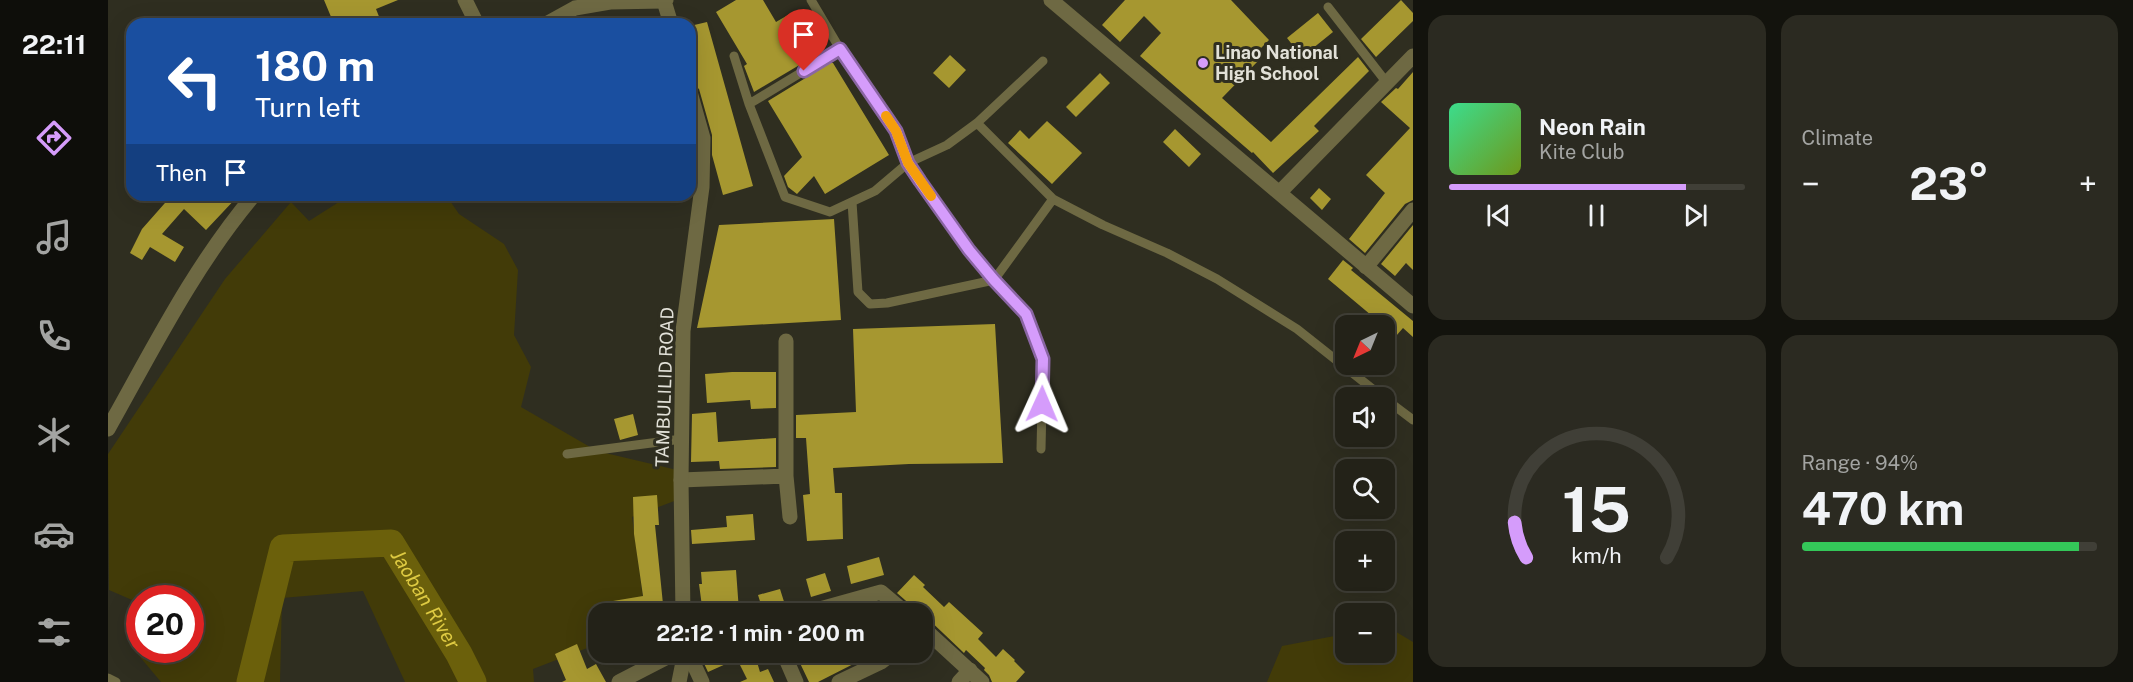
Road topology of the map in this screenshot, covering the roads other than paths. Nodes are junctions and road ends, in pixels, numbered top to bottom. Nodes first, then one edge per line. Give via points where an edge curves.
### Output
1 (465, 0) edge
2 (665, 0) edge
3 (811, 0) edge
4 (1051, 0) edge
5 (1328, 7) dead end
6 (474, 18) edge
7 (557, 18) edge
8 (670, 18) edge
9 (840, 49) junction
10 (734, 56) dead end
11 (1413, 56) edge
12 (1043, 61) dead end
13 (1387, 82) junction
14 (748, 104) junction
15 (696, 113) edge
16 (977, 123) junction
17 (908, 163) junction
18 (1279, 193) junction
19 (1053, 199) junction
20 (249, 201) edge
21 (852, 202) junction
22 (1413, 210) edge
23 (1366, 267) junction
24 (994, 280) junction
25 (1412, 303) edge
26 (786, 341) dead end
27 (1370, 387) edge
28 (1395, 406) edge
29 (1413, 420) edge
30 (108, 429) edge
31 (682, 439) junction
32 (1041, 449) dead end
33 (567, 454) dead end
34 (786, 476) junction
35 (681, 480) junction
36 (790, 517) dead end
37 (683, 603) edge
38 (842, 603) edge
39 (894, 603) edge
40 (933, 637) edge
41 (656, 663) edge
42 (683, 663) edge
43 (692, 663) edge
44 (788, 663) edge
45 (879, 663) edge
46 (970, 670) junction
47 (108, 678) edge
48 (116, 682) edge
49 (619, 682) edge
50 (679, 682) edge
51 (702, 682) edge
52 (796, 682) edge
53 (839, 682) edge
54 (958, 682) edge
55 (982, 682) edge

1 - 6 street
2 - 7 street via 610,2 575,8
2 - 8 street
3 - 9 lane
4 - 18 street
5 - 13 lane
9 - 14 lane
9 - 17 lane via 896,131
10 - 14 lane
11 - 13 street
12 - 16 lane
13 - 18 street
14 - 21 lane via 785,197 830,212
15 - 31 street, TAMBULILID ROAD via 703,138 702,188 683,331
16 - 17 lane via 947,145
16 - 19 lane
17 - 21 lane via 875,191
17 - 24 lane
18 - 23 street
19 - 24 lane
19 - 27 lane via 1217,279 1298,329
20 - 30 street via 192,280
21 - 24 lane via 858,292 870,304
22 - 23 street
23 - 25 street
24 - 32 lane via 1026,314 1043,359
26 - 34 street
28 - 29 lane
31 - 33 lane
31 - 35 street, TAMBULILID ROAD
34 - 35 street
34 - 36 street
35 - 37 street, TAMBULILID ROAD
38 - 39 street via 881,592
40 - 46 street
41 - 49 street
42 - 50 street
43 - 51 street
44 - 52 street
45 - 53 street
46 - 54 street
46 - 55 street
47 - 48 lane

